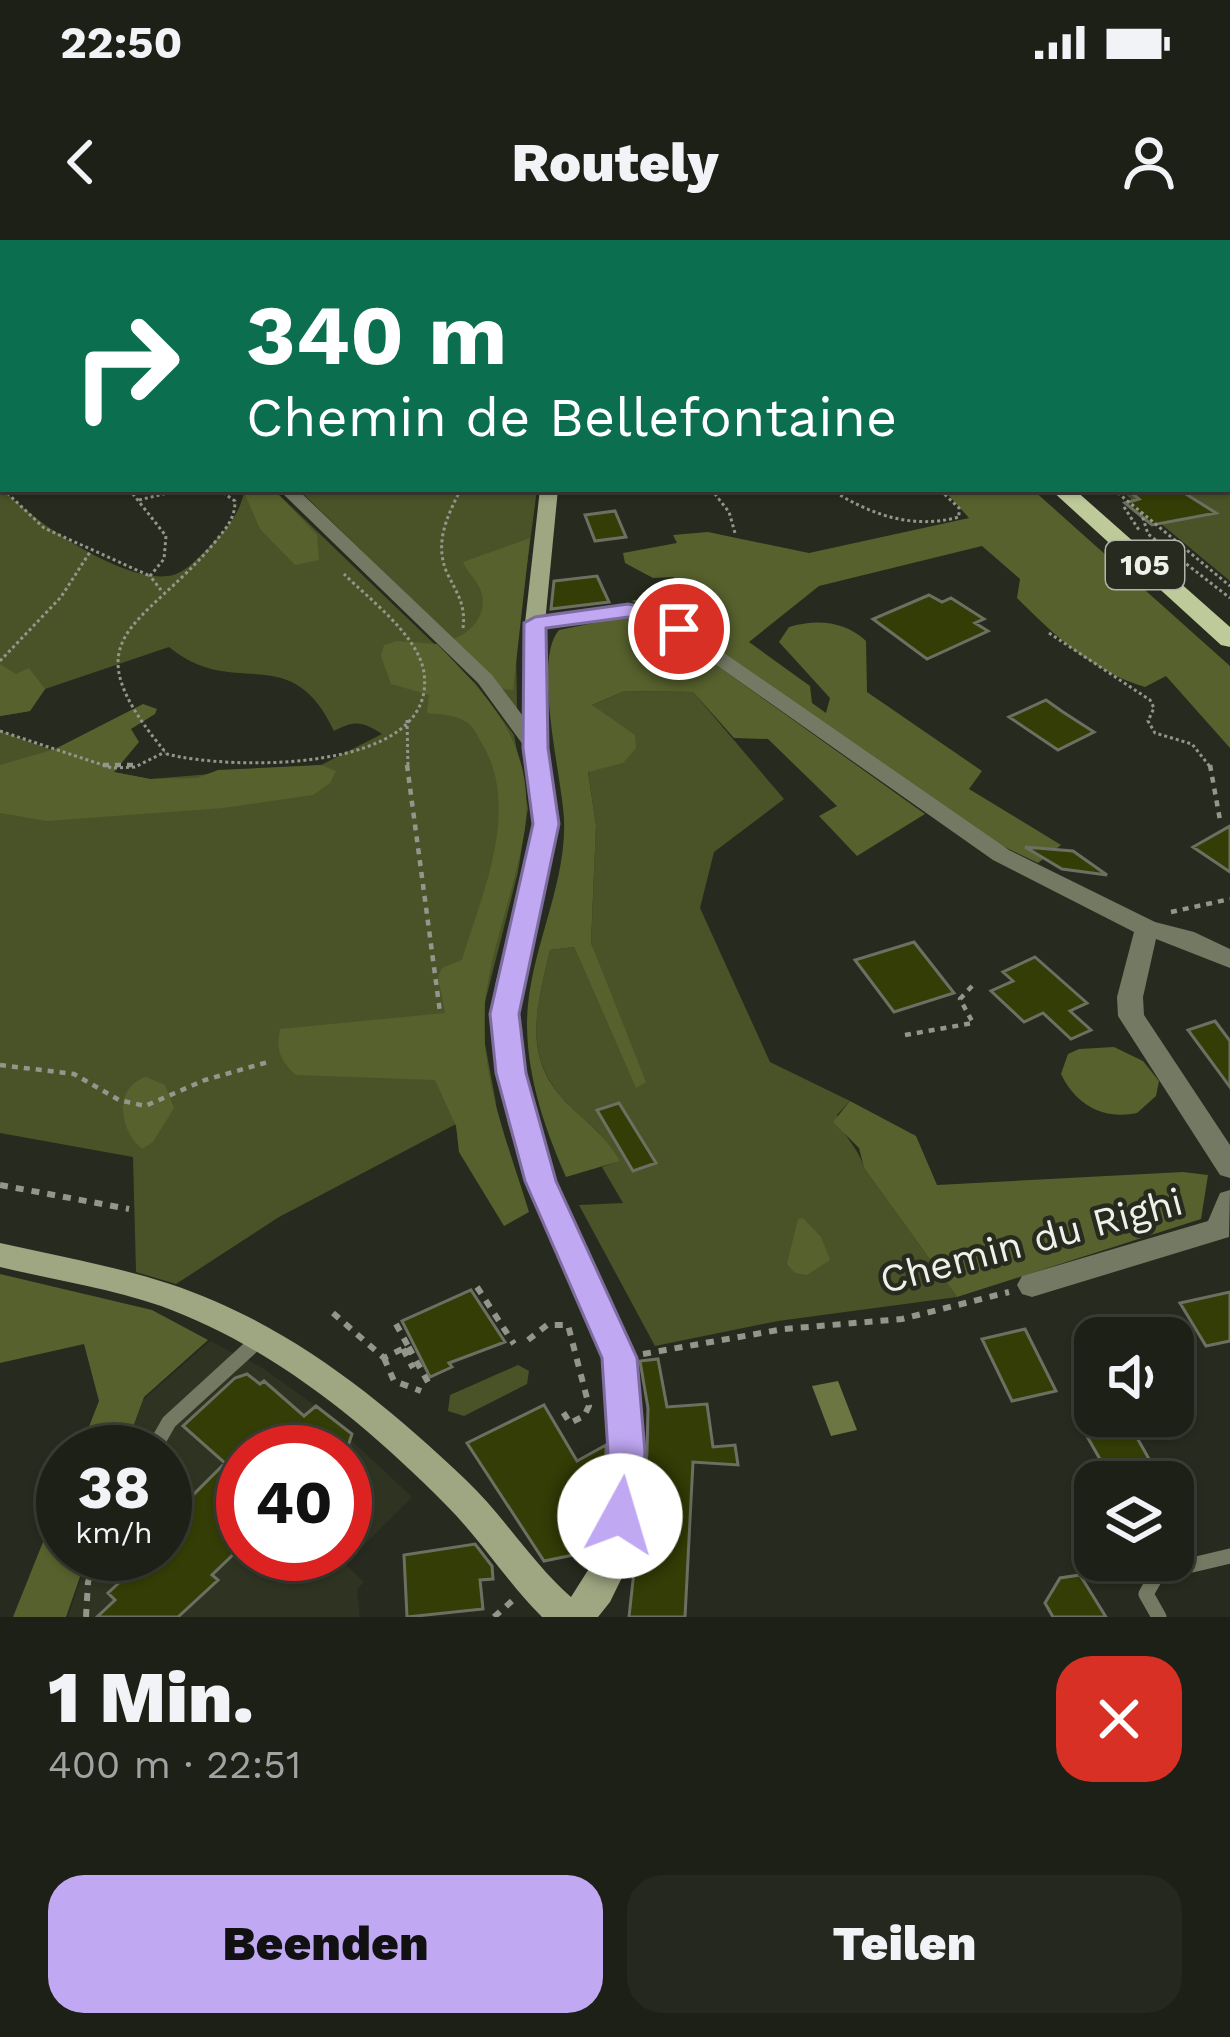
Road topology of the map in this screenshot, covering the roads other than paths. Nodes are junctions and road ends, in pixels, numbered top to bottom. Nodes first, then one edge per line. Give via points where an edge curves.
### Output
1 (290, 492) edge
2 (549, 492) edge
3 (1063, 492) edge
4 (535, 623) junction
5 (1230, 640) edge
6 (536, 748) junction
7 (1147, 928) junction
8 (1230, 959) edge
9 (1230, 1167) edge
10 (1230, 1202) edge
11 (0, 1256) edge
12 (1032, 1285) road end
13 (262, 1337) junction
14 (167, 1425) edge
15 (1230, 1556) edge
16 (572, 1617) edge
17 (1159, 1617) edge

1 - 6 street via 484,679
2 - 4 street
3 - 5 main road, 105
4 - 6 street
4 - 7 street via 628,611 668,622 984,844
6 - 16 street via 546,824 507,986 505,1037 541,1181 620,1358 627,1452 614,1559
7 - 8 street
7 - 9 street via 1131,1016
10 - 12 street, Chemin du Righi via 1219,1229
11 - 13 street via 167,1296
13 - 14 lane
13 - 16 street via 391,1431 482,1517 543,1598
15 - 17 lane via 1158,1573 1146,1594

